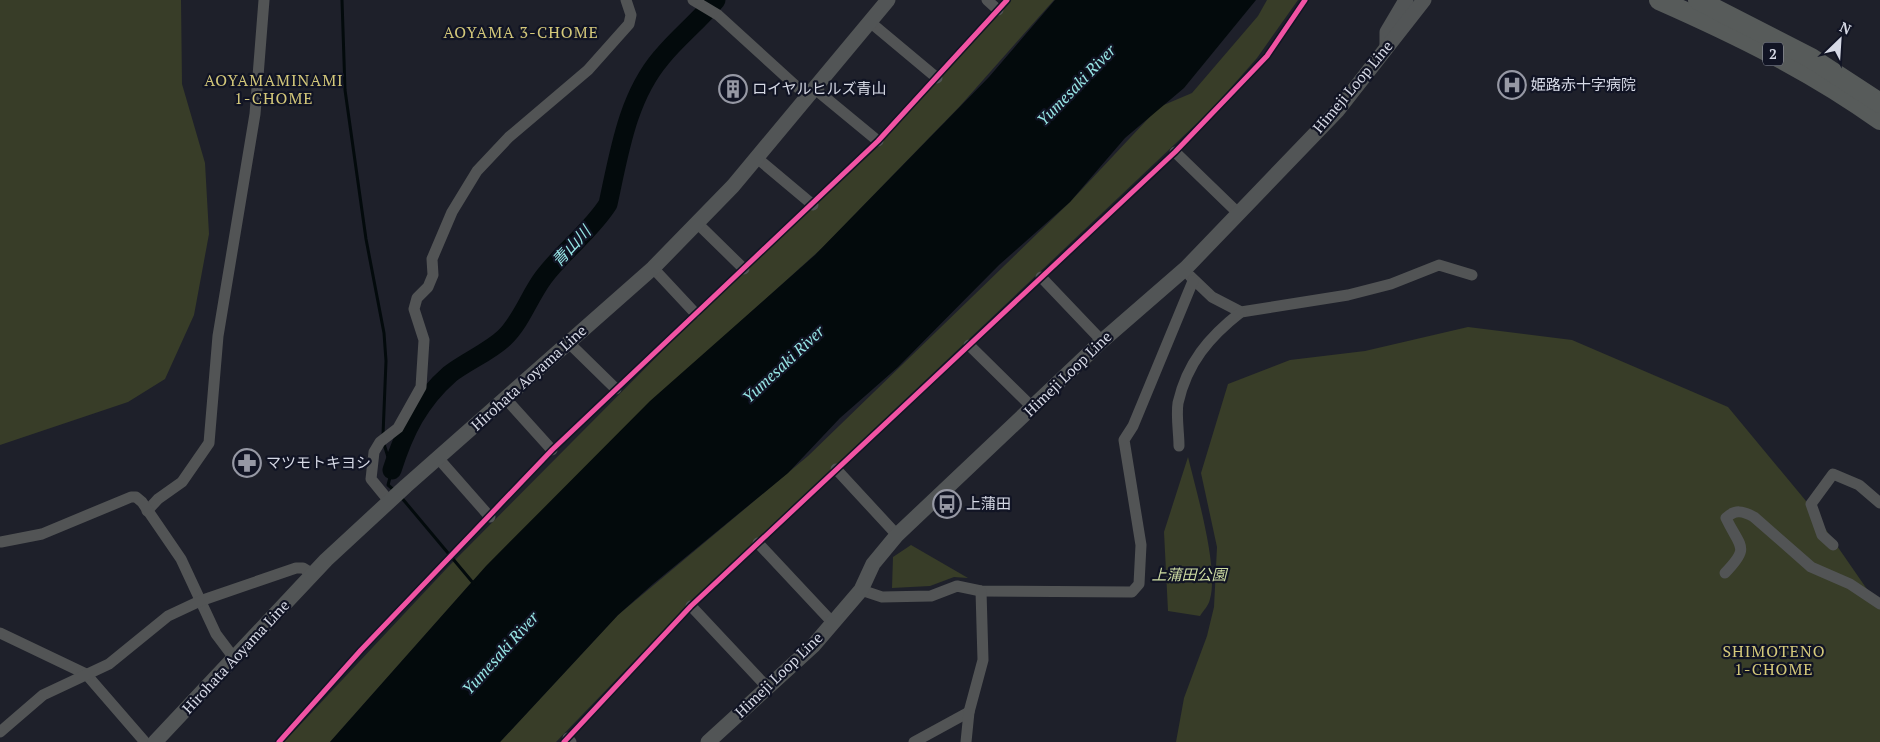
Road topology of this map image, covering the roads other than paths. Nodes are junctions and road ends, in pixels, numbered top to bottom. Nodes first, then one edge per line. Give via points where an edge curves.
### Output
1 (264, 0) edge
2 (626, 0) edge
3 (888, 0) edge
4 (986, 0) edge
5 (1406, 0) edge
6 (1424, 0) edge
7 (1659, 0) edge
8 (1698, 0) edge
9 (696, 1) edge
10 (998, 10) dead end
11 (870, 22) junction
12 (1387, 45) junction
13 (937, 78) dead end
14 (811, 93) junction
15 (1880, 103) edge
16 (1880, 120) edge
17 (878, 141) dead end
18 (1175, 152) dead end
19 (757, 158) junction
20 (813, 205) dead end
21 (1238, 212) junction
22 (697, 223) junction
23 (653, 268) junction
24 (744, 269) dead end
25 (1189, 274) junction
26 (1472, 275) dead end
27 (1041, 277) dead end
28 (1241, 312) junction
29 (695, 313) dead end
30 (1102, 341) junction
31 (569, 343) junction
32 (969, 345) dead end
33 (616, 389) dead end
34 (506, 399) junction
35 (1033, 408) junction
36 (1179, 446) dead end
37 (552, 450) dead end
38 (438, 458) junction
39 (836, 469) dead end
40 (391, 500) junction
41 (1880, 503) edge
42 (147, 512) junction
43 (490, 516) dead end
44 (897, 535) junction
45 (1, 542) edge
46 (758, 543) dead end
47 (1833, 545) dead end
48 (313, 574) junction
49 (1725, 574) dead end
50 (861, 590) junction
51 (981, 591) junction
52 (200, 601) junction
53 (1880, 604) edge
54 (691, 606) dead end
55 (832, 622) junction
56 (0, 633) edge
57 (234, 658) junction
58 (86, 674) junction
59 (767, 687) junction
60 (969, 712) junction
61 (0, 732) edge
62 (145, 742) edge
63 (155, 742) edge
64 (708, 742) edge
65 (914, 742) edge
66 (966, 742) edge

1 - 42 street via 255,114 218,336 209,443 182,482 158,499
2 - 40 street via 631,15 629,24 588,70 509,137 477,171 452,212 432,259 433,275 428,287 417,298 414,309 424,340 421,387 394,431 380,442 374,452 370,478
3 - 11 main road, Hirohata Aoyama Line
4 - 10 street
5 - 12 main road via 1387,32
6 - 12 main road, Himeji Loop Line
7 - 16 highway, 2 via 1768,51
8 - 15 highway, 2 via 1802,53
9 - 14 street via 718,15
11 - 13 street
11 - 14 main road, Hirohata Aoyama Line
12 - 21 main road, Himeji Loop Line via 1338,110
14 - 17 street
14 - 19 main road, Hirohata Aoyama Line
18 - 21 street
19 - 20 street
19 - 22 main road, Hirohata Aoyama Line
21 - 25 main road, Himeji Loop Line
22 - 23 main road, Hirohata Aoyama Line
22 - 24 street
23 - 29 street
23 - 31 main road, Hirohata Aoyama Line
25 - 28 street via 1212,296
25 - 30 main road, Himeji Loop Line
25 - 51 street via 1133,426 1124,440 1141,545 1139,584 1132,592
26 - 28 street via 1439,265 1390,284 1348,295
27 - 30 street
28 - 36 street via 1210,338 1193,361 1178,404
30 - 35 main road, Himeji Loop Line
31 - 33 street
31 - 34 main road, Hirohata Aoyama Line
32 - 35 street
34 - 37 street
34 - 38 main road, Hirohata Aoyama Line
35 - 44 main road, Himeji Loop Line
38 - 40 main road, Hirohata Aoyama Line
38 - 43 street
39 - 44 street
40 - 48 main road, Hirohata Aoyama Line
41 - 47 street via 1859,485 1833,474 1810,504 1822,535
42 - 45 street via 136,497 131,497 42,534
42 - 52 street via 181,560
44 - 50 main road, Himeji Loop Line via 873,564
46 - 55 street
48 - 52 street via 296,568
48 - 57 main road, Hirohata Aoyama Line
49 - 53 street via 1741,557 1742,549 1726,518 1743,511 1810,567 1850,584
50 - 51 street via 882,597 931,596 957,586
50 - 55 main road, Himeji Loop Line
51 - 60 street via 983,660
52 - 57 street via 216,634
52 - 58 street via 158,624 109,664
54 - 59 street
55 - 59 main road, Himeji Loop Line via 813,646
56 - 58 street
57 - 63 main road, Hirohata Aoyama Line
58 - 61 street via 43,695
58 - 62 street
59 - 64 main road, Himeji Loop Line
60 - 65 street
60 - 66 street

